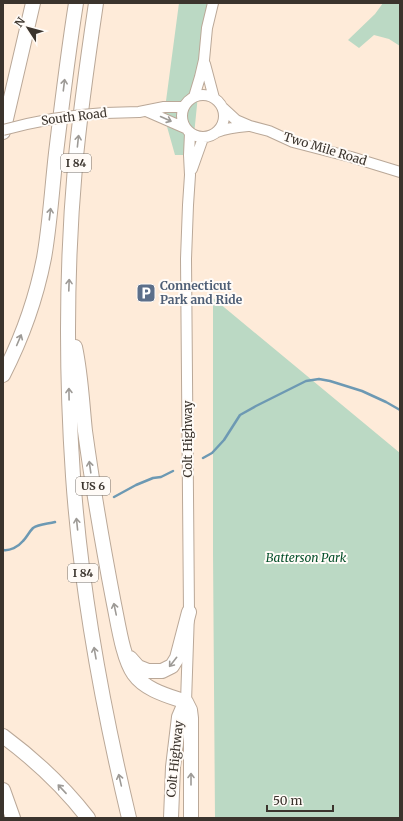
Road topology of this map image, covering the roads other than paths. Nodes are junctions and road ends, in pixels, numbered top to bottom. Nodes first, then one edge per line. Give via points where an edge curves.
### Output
1 (33, 3) edge
2 (76, 3) edge
3 (96, 3) edge
4 (213, 3) edge
5 (23, 47) junction
6 (204, 60) junction
7 (3, 98) edge
8 (194, 98) junction
9 (214, 98) junction
10 (184, 107) junction
11 (223, 108) junction
12 (146, 111) junction
13 (250, 126) junction
14 (187, 130) junction
15 (3, 131) edge
16 (217, 132) junction
17 (203, 138) junction
18 (400, 172) edge
19 (190, 175) junction
20 (68, 324) junction
21 (3, 375) edge
22 (189, 612) junction
23 (123, 647) junction
24 (186, 702) junction
25 (3, 736) edge
26 (3, 790) edge
27 (13, 818) edge
28 (88, 818) edge
29 (129, 818) edge
30 (170, 818) edge
31 (191, 818) edge

1 - 5 highway
21 -> 2 highway via 26,322 44,259
20 -> 3 highway, I 84 via 75,167
4 - 6 main road via 207,28
5 - 7 highway
5 - 15 highway
6 - 8 main road
6 - 9 main road
8 - 9 main road via 200,95
8 - 10 main road
9 - 11 main road
10 - 12 main road, South Road via 164,107
10 - 14 main road via 182,121
11 - 13 main road, Two Mile Road via 236,120
11 - 16 main road via 224,121
12 -> 14 main road, South Road
12 - 15 main road, South Road, bridge via 59,118
13 - 16 main road, Two Mile Road
13 - 18 main road, Two Mile Road via 293,142
14 - 17 main road
14 - 19 main road, Colt Highway
16 - 17 main road
17 - 19 main road, Colt Highway
19 - 22 main road, Colt Highway via 186,259
23 -> 20 highway, US 6 via 102,539 85,430 77,357
29 -> 20 highway, I 84 via 99,678 80,551 70,427
22 -> 23 highway via 177,658 168,668 154,672 142,670
22 - 24 main road, Colt Highway
23 - 24 highway, US 6 via 132,672 138,678 152,688
24 - 30 highway, Colt Highway via 180,714 174,755
31 -> 24 highway, Colt Highway via 191,718
28 -> 25 highway via 41,767
26 - 27 highway

